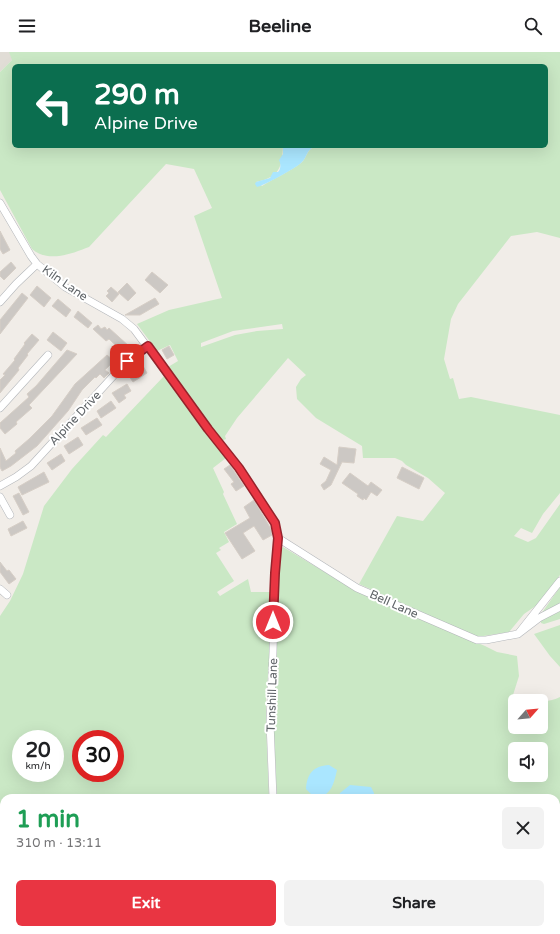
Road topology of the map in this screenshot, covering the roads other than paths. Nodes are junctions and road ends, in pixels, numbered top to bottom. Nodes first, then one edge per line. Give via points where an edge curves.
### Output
1 (0, 203) edge
2 (37, 264) junction
3 (1, 300) edge
4 (148, 346) junction
5 (48, 355) dead end
6 (0, 408) edge
7 (0, 486) edge
8 (0, 497) edge
9 (10, 515) dead end
10 (278, 538) junction
11 (560, 581) edge
12 (0, 589) edge
13 (7, 595) dead end
14 (560, 607) edge
15 (518, 634) junction
16 (273, 794) edge

1 - 2 street, Kiln Lane
2 - 3 street
2 - 4 street, Kiln Lane via 65,287 129,324
4 - 7 street, Alpine Drive via 127,361 31,466
4 - 10 street, Tunshill Lane via 239,468 275,523
5 - 6 street
8 - 9 street
10 - 15 street, Bell Lane via 357,588 477,640
10 - 16 street, Tunshill Lane via 270,722
11 - 15 street
12 - 13 street
14 - 15 street via 539,618

